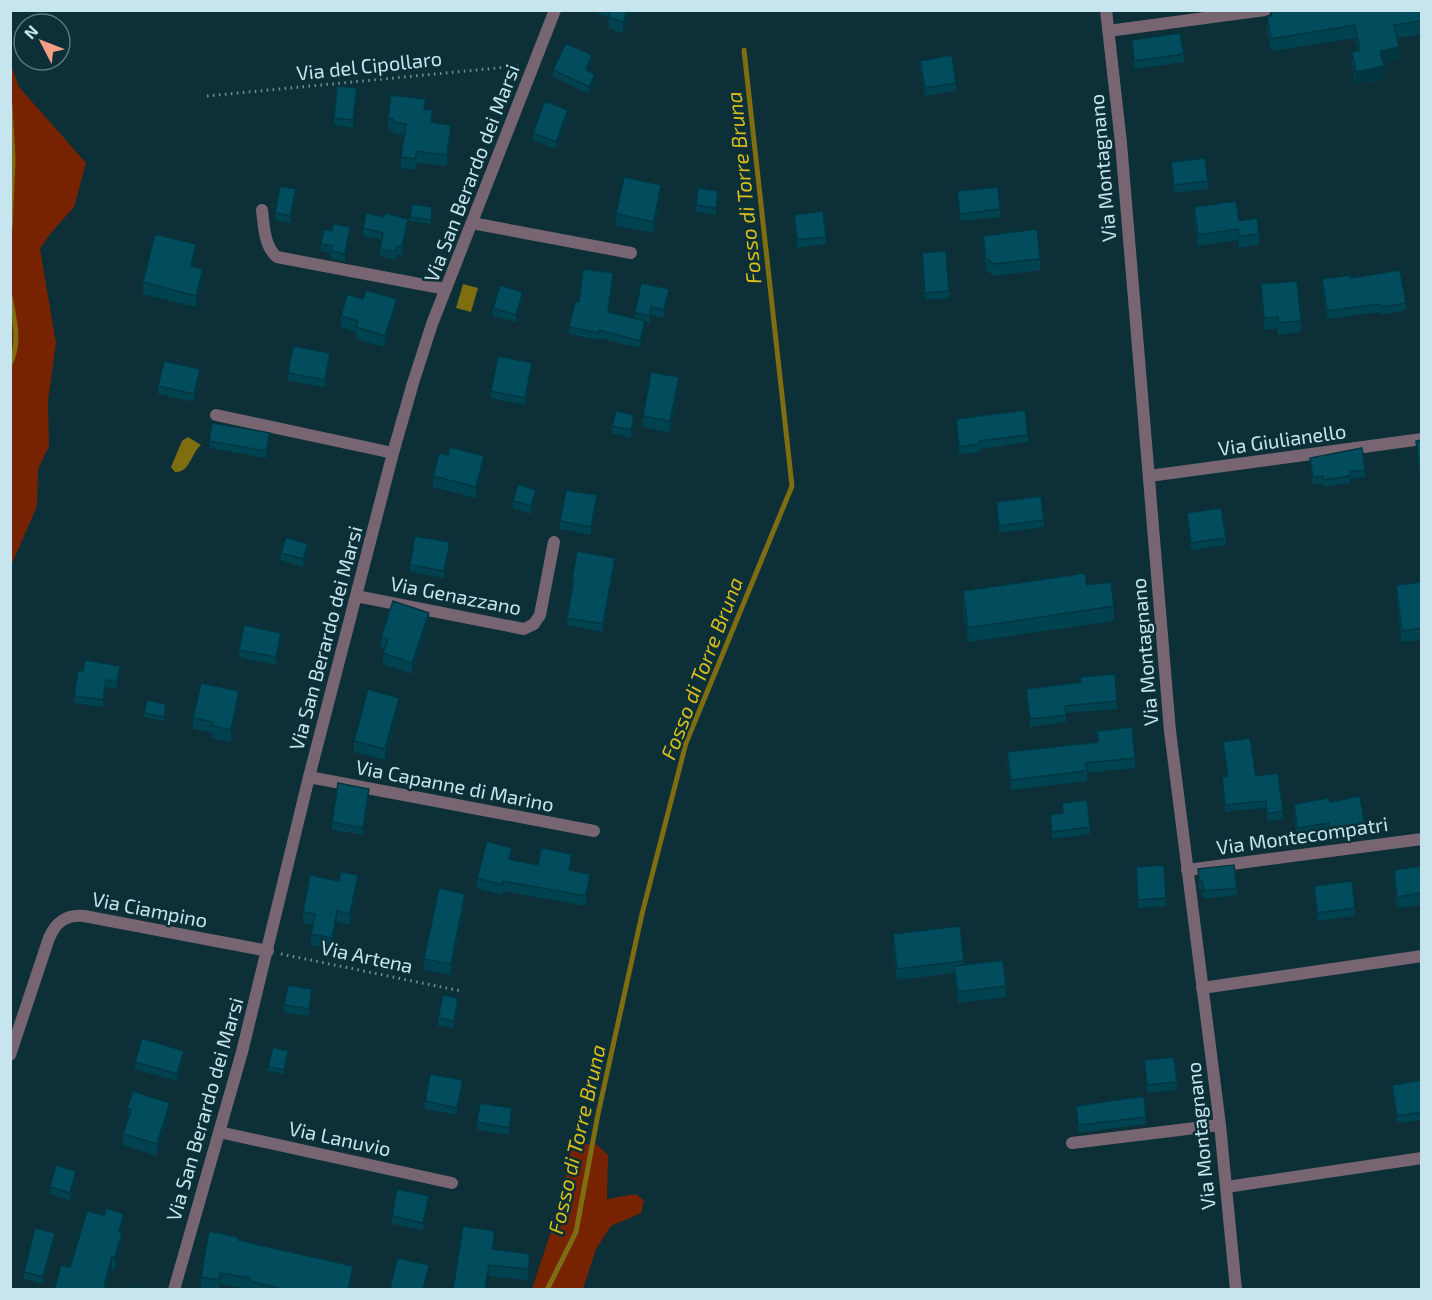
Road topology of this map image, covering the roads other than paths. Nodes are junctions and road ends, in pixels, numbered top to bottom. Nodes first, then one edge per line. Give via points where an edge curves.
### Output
1 (555, 10) edge
2 (1106, 10) edge
3 (1265, 10) edge
4 (1108, 31) junction
5 (262, 210) dead end
6 (472, 223) junction
7 (631, 253) dead end
8 (446, 289) junction
9 (216, 416) dead end
10 (1422, 439) edge
11 (393, 453) junction
12 (1149, 476) junction
13 (554, 542) dead end
14 (356, 596) junction
15 (309, 777) junction
16 (594, 831) dead end
17 (1422, 839) edge
18 (1187, 870) junction
19 (268, 951) junction
20 (1422, 956) edge
21 (1202, 988) junction
22 (10, 1055) edge
23 (1220, 1125) junction
24 (219, 1132) junction
25 (1072, 1143) dead end
26 (1422, 1158) edge
27 (452, 1183) dead end
28 (1226, 1186) junction
29 (174, 1290) edge
30 (1236, 1290) edge

1 - 6 street, Via San Berardo dei Marsi
2 - 4 street, Via Montagnano
3 - 4 street
4 - 12 street, Via Montagnano
5 - 8 street via 267,241 277,257
6 - 7 street
6 - 8 street, Via San Berardo dei Marsi
8 - 11 street, Via San Berardo dei Marsi
9 - 11 street
10 - 12 street, Via Giulianello
11 - 14 street, Via San Berardo dei Marsi
12 - 18 street, Via Montagnano via 1170,731
13 - 14 street, Via Genazzano via 540,615 524,629
14 - 15 street, Via San Berardo dei Marsi
15 - 16 street, Via Capanne di Marino
15 - 19 street, Via San Berardo dei Marsi
17 - 18 street, Via Montecompatri
18 - 21 street, Via Montagnano
19 - 22 street, Via Ciampino via 84,916 66,917 49,938
19 - 24 street, Via San Berardo dei Marsi
20 - 21 street
21 - 23 street, Via Montagnano
23 - 25 street
23 - 28 street, Via Montagnano
24 - 27 street, Via Lanuvio
24 - 29 street, Via San Berardo dei Marsi
26 - 28 street
28 - 30 street, Via Montagnano

